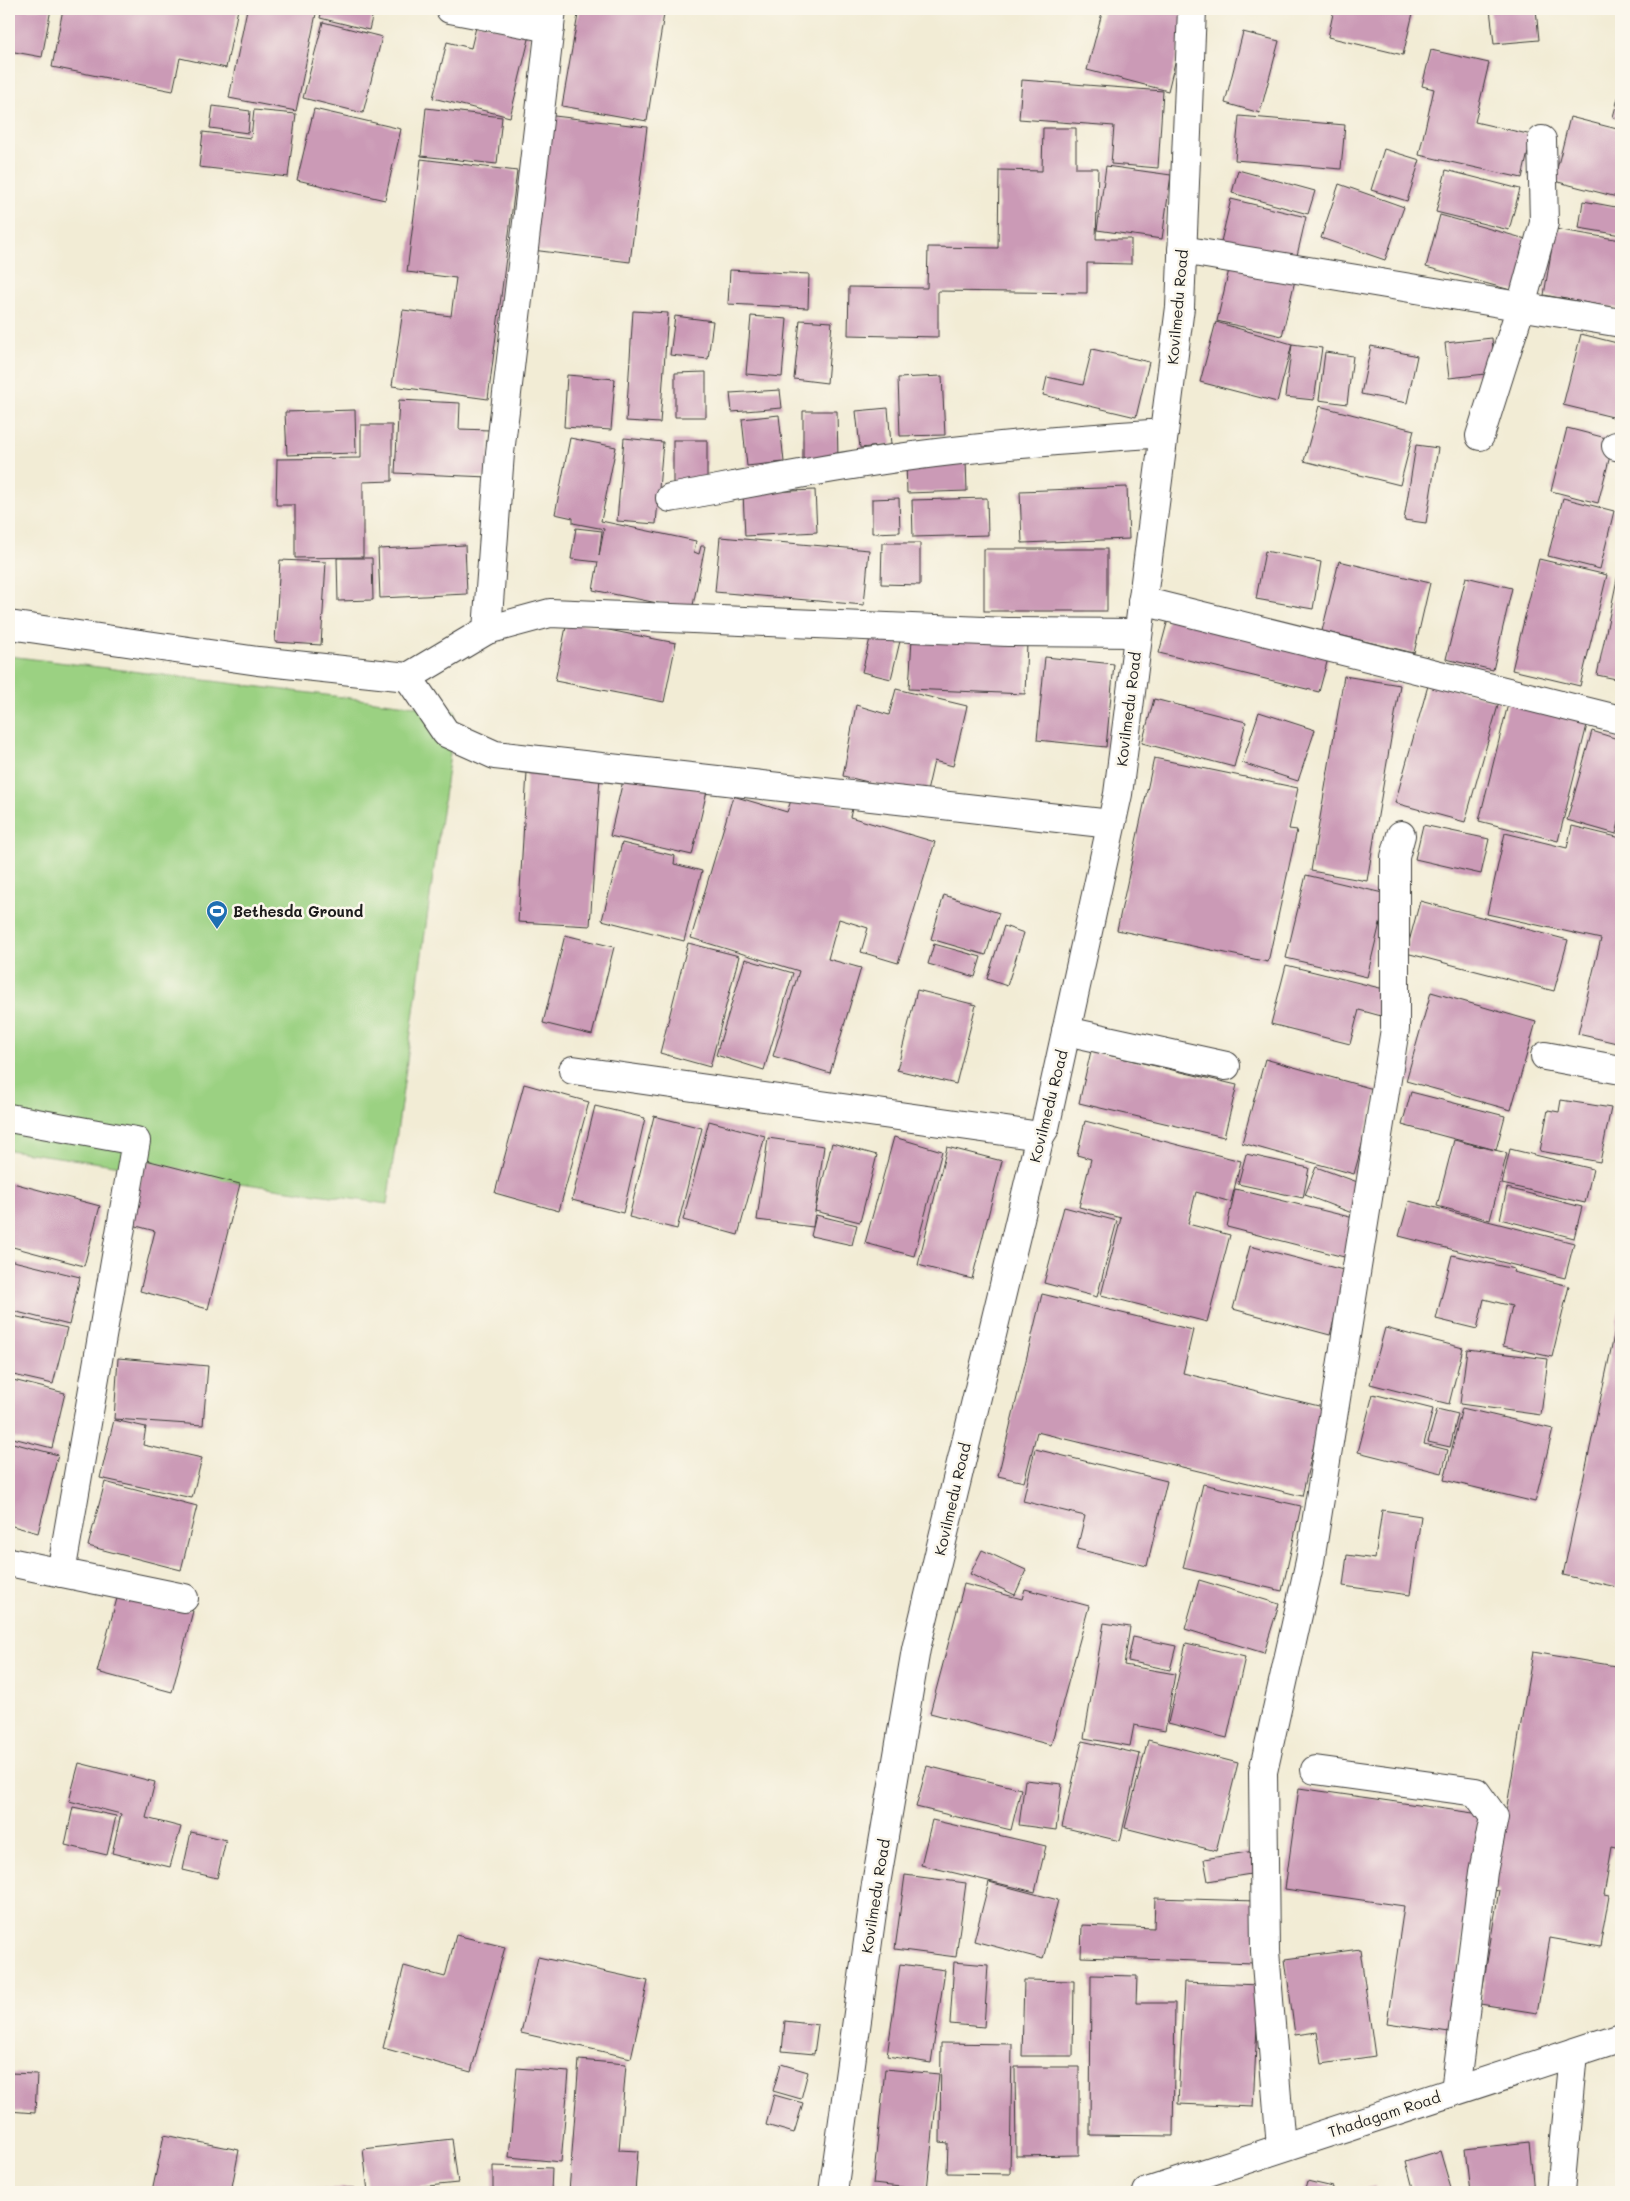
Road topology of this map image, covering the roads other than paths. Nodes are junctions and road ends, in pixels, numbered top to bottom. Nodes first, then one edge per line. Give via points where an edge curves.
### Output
1 (450, 9) edge
2 (1192, 9) edge
3 (551, 18) edge
4 (1542, 140) dead end
5 (1182, 250) junction
6 (1521, 306) junction
7 (1621, 323) edge
8 (1164, 433) junction
9 (1480, 436) dead end
10 (670, 498) dead end
11 (1142, 601) junction
12 (9, 625) edge
13 (487, 630) junction
14 (1138, 633) junction
15 (408, 677) junction
16 (1621, 720) edge
17 (1111, 824) junction
18 (1401, 835) dead end
19 (1066, 1031) junction
20 (1545, 1056) dead end
21 (1226, 1066) dead end
22 (573, 1070) dead end
23 (1621, 1070) edge
24 (9, 1118) edge
25 (1040, 1136) junction
26 (9, 1562) edge
27 (61, 1574) junction
28 (184, 1598) dead end
29 (1315, 1770) dead end
30 (1621, 2038) edge
31 (1573, 2053) junction
32 (1455, 2091) junction
33 (1282, 2147) junction
34 (834, 2192) edge
35 (1147, 2192) edge
36 (1560, 2192) edge

1 - 3 street
2 - 5 street, Kovilmedu Road
3 - 13 street via 500,453
4 - 6 street via 1544,223
5 - 6 street
5 - 8 street, Kovilmedu Road via 1180,307
6 - 7 street
6 - 9 street
8 - 10 street via 1017,443 900,458
8 - 11 street, Kovilmedu Road
11 - 14 street, Kovilmedu Road
11 - 16 street
12 - 15 street via 258,661
13 - 14 street via 550,613 1008,632
13 - 15 street
14 - 17 street, Kovilmedu Road via 1118,794
15 - 17 street via 446,733 495,755
17 - 19 street, Kovilmedu Road
18 - 33 street via 1395,857 1395,1029 1310,1562 1263,1772 1265,1951
19 - 21 street
19 - 25 street, Kovilmedu Road via 1045,1128
20 - 23 street
22 - 25 street
24 - 27 street via 136,1141
25 - 34 street, Kovilmedu Road via 916,1649 876,1884
26 - 27 street
27 - 28 street
29 - 32 street via 1476,1792 1494,1817 1483,1872
30 - 31 street, Thadagam Road
31 - 32 street, Thadagam Road
31 - 36 street
32 - 33 street, Thadagam Road
33 - 35 street, Thadagam Road

